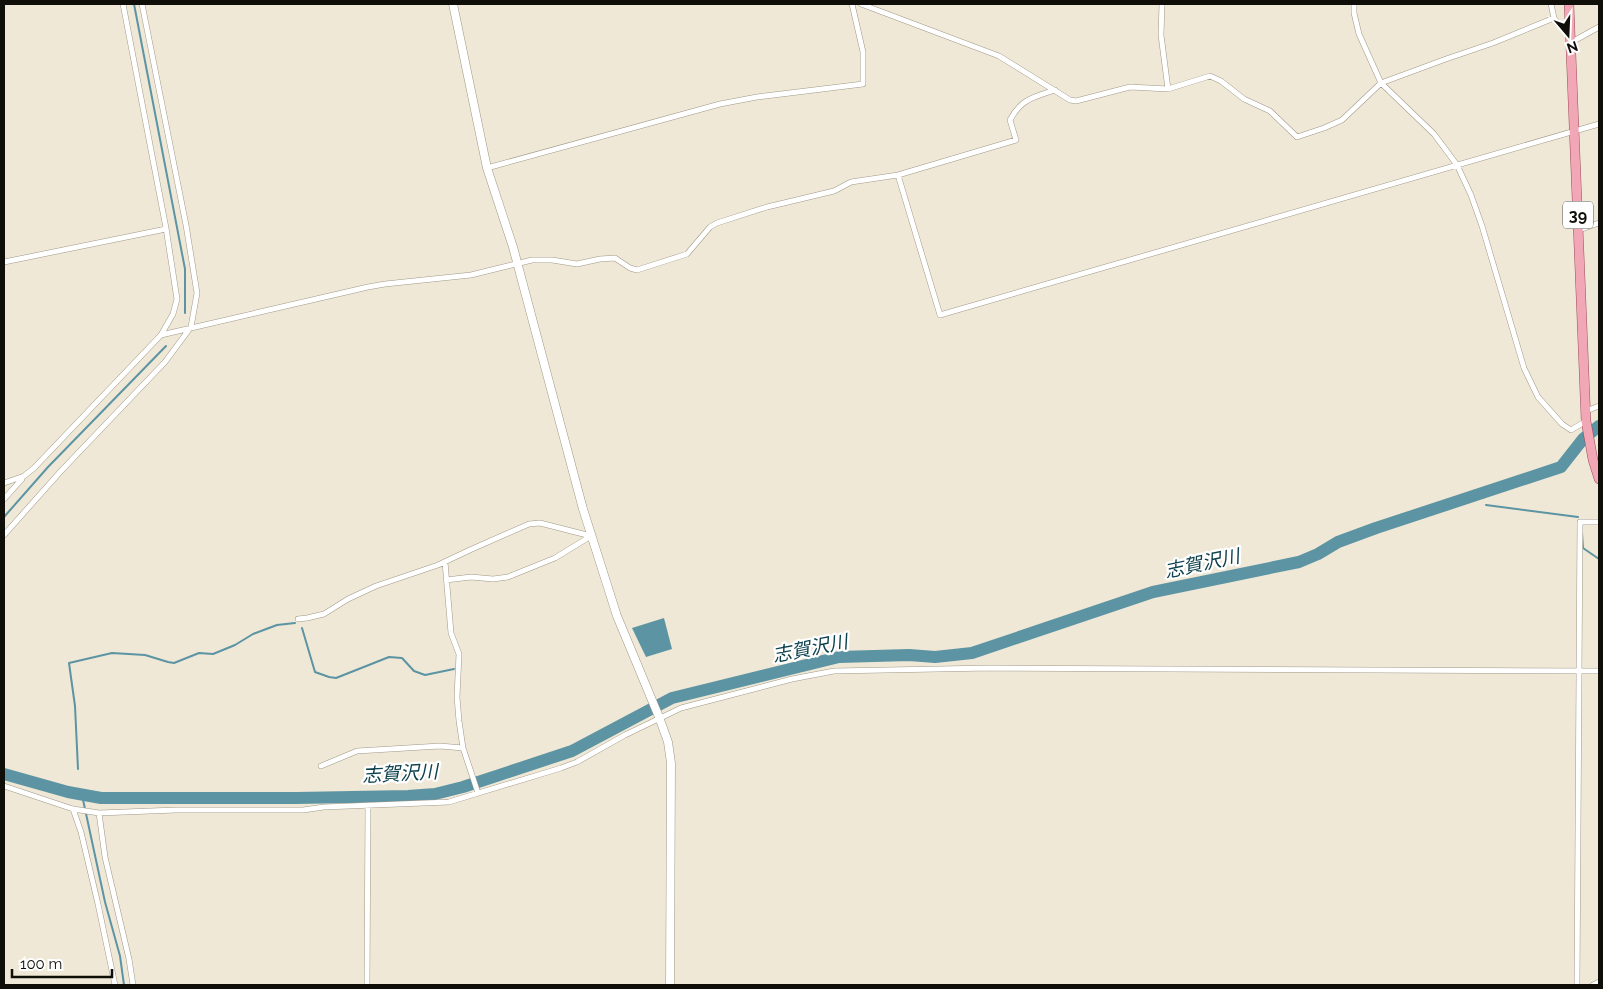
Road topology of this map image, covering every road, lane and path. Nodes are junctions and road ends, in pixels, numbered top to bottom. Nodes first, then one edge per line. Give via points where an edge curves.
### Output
1 (122, 4) edge
2 (142, 4) edge
3 (453, 4) edge
4 (852, 4) edge
5 (861, 4) edge
6 (1162, 4) edge
7 (1354, 4) edge
8 (1551, 4) edge
9 (1569, 4) edge
10 (1553, 14) junction
11 (1570, 26) junction
12 (1599, 28) edge
13 (1570, 43) junction
14 (1382, 83) junction
15 (1168, 89) junction
16 (1055, 90) junction
17 (1599, 124) edge
18 (1575, 130) junction
19 (1457, 165) junction
20 (487, 168) junction
21 (898, 175) junction
22 (1599, 223) edge
23 (166, 229) junction
24 (1579, 230) junction
25 (4, 262) edge
26 (518, 263) junction
27 (191, 327) junction
28 (161, 335) junction
29 (1599, 406) edge
30 (1586, 411) junction
31 (1587, 424) junction
32 (1595, 461) edge
33 (24, 476) junction
34 (1599, 478) edge
35 (4, 483) edge
36 (4, 499) edge
37 (1599, 522) edge
38 (4, 535) edge
39 (591, 536) junction
40 (445, 562) junction
41 (446, 580) junction
42 (298, 618) dead end
43 (1578, 671) junction
44 (1599, 671) edge
45 (659, 716) junction
46 (464, 748) junction
47 (321, 766) dead end
48 (4, 786) edge
49 (478, 792) junction
50 (368, 806) junction
51 (75, 809) junction
52 (97, 813) junction
53 (1599, 982) edge
54 (115, 985) edge
55 (133, 985) edge
56 (367, 985) edge
57 (670, 985) edge
58 (1577, 985) edge
59 (1592, 985) edge

1 - 23 street
2 - 27 street via 197,293
3 - 20 street
4 - 20 street via 862,52 863,84 720,104
5 - 16 street via 999,56
6 - 15 street via 1161,35
7 - 14 street via 1359,34
8 - 10 street
9 - 11 main road, 39
10 - 11 street via 1558,24
10 - 14 street via 1493,44
11 - 13 main road, 39
12 - 13 street
13 - 18 main road, 39
14 - 15 street via 1342,120 1297,136 1270,111 1244,99 1216,78 1203,77
14 - 19 street via 1434,134
15 - 16 street via 1130,87 1076,101
16 - 21 street via 1027,100 1014,112 1010,120 1016,140
17 - 18 street
18 - 19 street
18 - 24 main road, 39
19 - 21 street via 940,314
19 - 31 street via 1474,203 1524,368 1538,397 1562,424 1572,430
20 - 26 street
21 - 26 street via 851,182 834,191 716,223 687,254 637,270 615,258 577,264 552,260
22 - 24 street
23 - 25 street
23 - 28 street via 177,299
24 - 30 main road, 39
26 - 27 street via 472,275 368,287
26 - 39 street
27 - 28 street
27 - 38 street via 165,362
28 - 33 street
29 - 30 street
30 - 31 main road, 39
31 - 32 main road, 39
32 - 34 main road, 39
33 - 35 street
33 - 36 street
37 - 43 street via 1580,522
39 - 40 street via 540,523 529,524
39 - 41 street via 550,560 508,577
39 - 45 street via 617,616
40 - 41 street
40 - 42 street via 376,586 324,614
41 - 46 street via 451,633 459,654 457,697
43 - 44 street
43 - 45 street via 834,670
43 - 58 street
45 - 49 street via 548,774
45 - 57 street via 671,763
46 - 47 street via 440,746 357,752
46 - 49 street
48 - 51 street
49 - 50 street via 449,802
50 - 52 street
50 - 56 street
51 - 52 street
51 - 54 street
52 - 55 street
53 - 59 street

